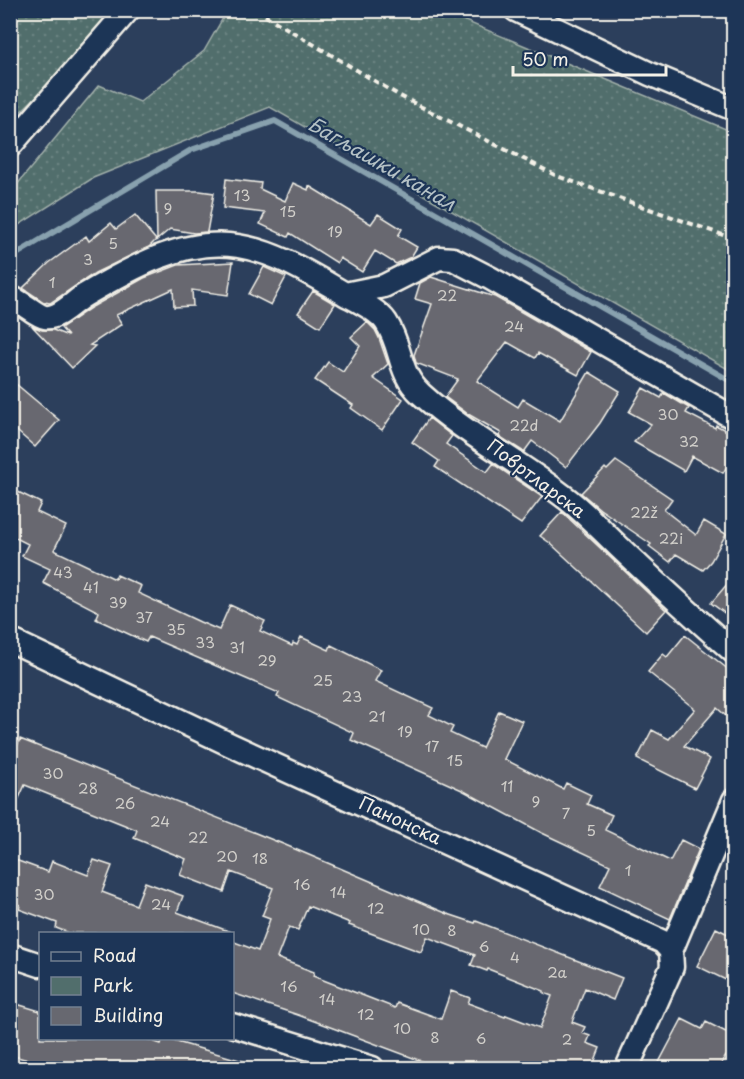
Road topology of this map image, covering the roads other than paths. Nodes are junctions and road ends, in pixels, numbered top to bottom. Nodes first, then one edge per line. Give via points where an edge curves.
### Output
1 (128, 10) edge
2 (516, 10) edge
3 (734, 109) edge
4 (10, 146) edge
5 (384, 286) junction
6 (345, 294) junction
7 (10, 297) edge
8 (385, 320) junction
9 (734, 418) edge
10 (10, 640) edge
11 (734, 652) edge
12 (734, 801) edge
13 (671, 951) junction
14 (10, 955) edge
15 (39, 964) edge
16 (234, 1026) edge
17 (372, 1068) edge
18 (627, 1068) edge

1 - 4 street
2 - 3 street
5 - 6 street
5 - 8 street, Повртларска
5 - 9 street via 439,258 453,259
6 - 7 street via 280,259 237,245 218,245 179,250 152,261 53,316 40,315
6 - 8 street
8 - 11 street, Повртларска via 398,346 407,379 420,393 564,496
10 - 13 street, Панонска via 658,939
12 - 13 street
13 - 18 street via 671,972
14 - 15 street
16 - 17 street

